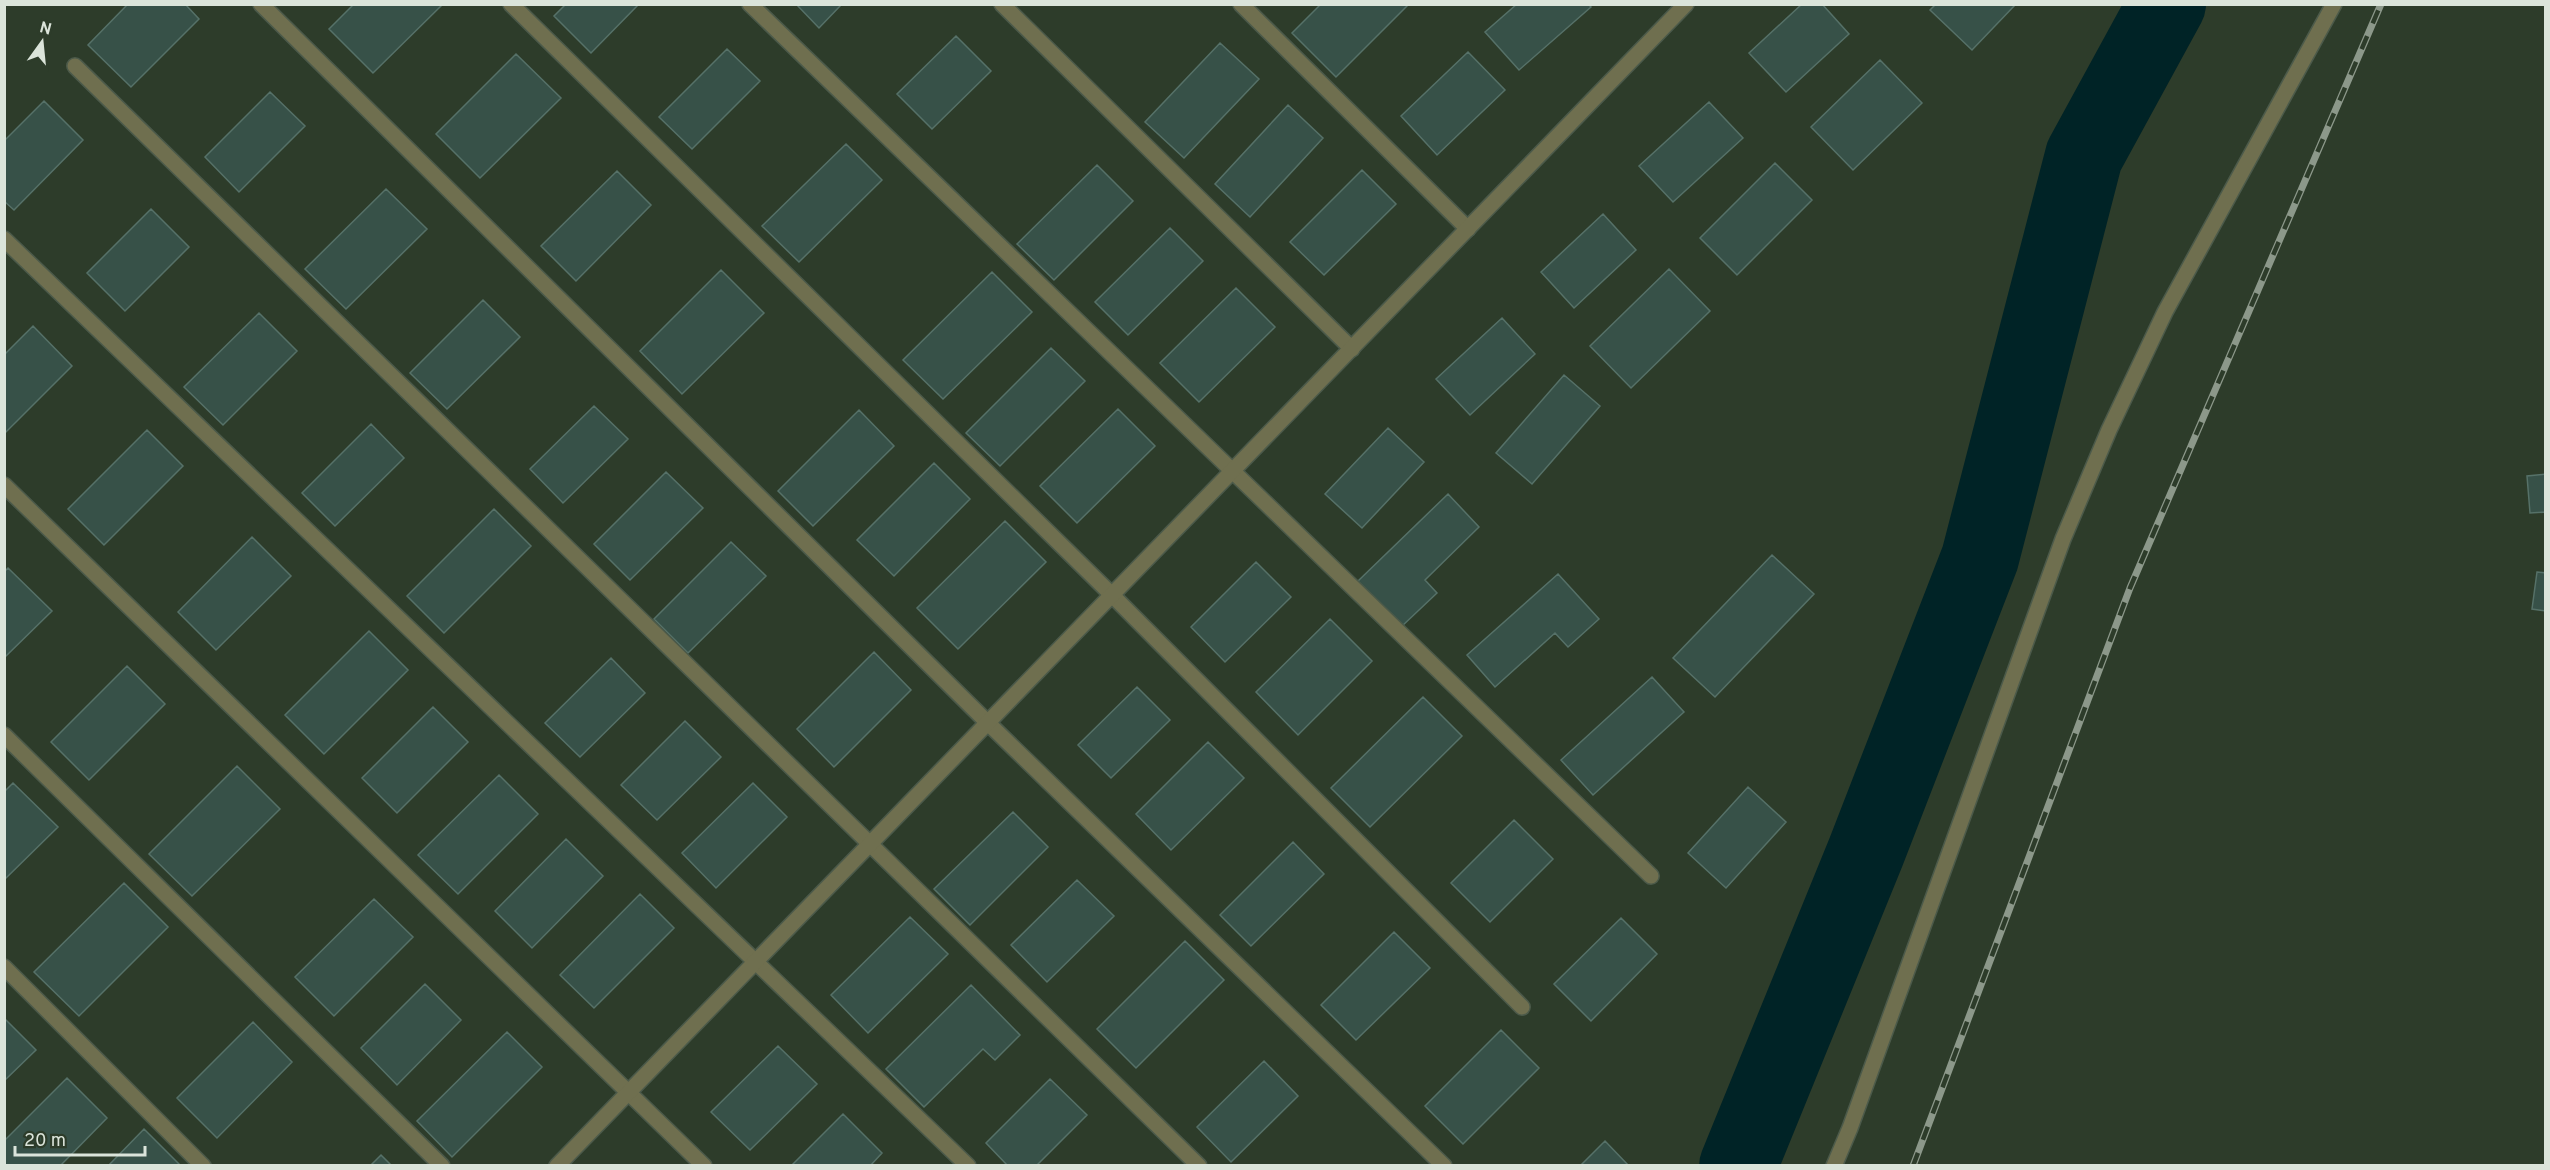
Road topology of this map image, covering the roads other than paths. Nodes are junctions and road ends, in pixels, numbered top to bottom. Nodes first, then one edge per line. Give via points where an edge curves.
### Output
1 (261, 4) edge
2 (511, 4) edge
3 (750, 4) edge
4 (1002, 4) edge
5 (1241, 4) edge
6 (1686, 4) edge
7 (2334, 4) edge
8 (75, 66) dead end
9 (1468, 229) junction
10 (4, 239) edge
11 (1352, 349) junction
12 (1232, 472) junction
13 (4, 486) edge
14 (1112, 595) junction
15 (988, 723) junction
16 (4, 735) edge
17 (871, 843) junction
18 (1651, 876) dead end
19 (757, 960) junction
20 (4, 967) edge
21 (1522, 1007) dead end
22 (628, 1092) junction
23 (203, 1166) edge
24 (442, 1166) edge
25 (557, 1166) edge
26 (704, 1166) edge
27 (968, 1166) edge
28 (1199, 1166) edge
29 (1444, 1166) edge
30 (1834, 1166) edge

1 - 15 street
2 - 14 street
3 - 12 street
4 - 11 street
5 - 9 street
6 - 9 street
7 - 30 street via 2165,312 2109,430 2063,539
8 - 17 street
9 - 11 street
10 - 19 street
11 - 12 street
12 - 14 street
12 - 18 street
13 - 22 street
14 - 15 street
14 - 21 street
15 - 17 street
15 - 29 street
16 - 24 street
17 - 19 street
17 - 28 street
19 - 22 street
19 - 27 street
20 - 23 street
22 - 25 street
22 - 26 street

